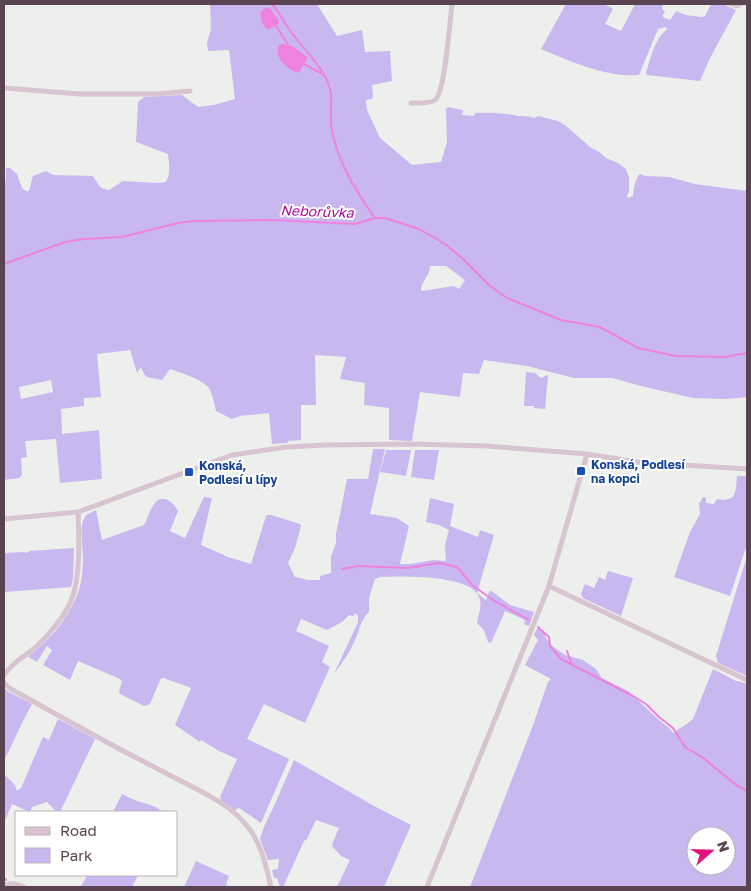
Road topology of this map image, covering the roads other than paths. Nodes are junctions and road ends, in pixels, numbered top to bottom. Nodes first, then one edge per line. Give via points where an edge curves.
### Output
1 (452, 4) edge
2 (731, 4) edge
3 (741, 4) edge
4 (4, 88) edge
5 (190, 91) dead end
6 (411, 103) dead end
7 (587, 454) junction
8 (747, 469) edge
9 (78, 512) junction
10 (4, 518) edge
11 (549, 586) junction
12 (4, 675) edge
13 (747, 680) edge
14 (4, 682) edge
15 (4, 886) edge
16 (24, 887) edge
17 (271, 887) edge
18 (427, 887) edge

1 - 6 street via 440,92 434,101
2 - 3 street
4 - 5 street via 80,94
7 - 8 street via 637,462
7 - 9 street via 478,446 287,447 232,455
7 - 11 street
9 - 10 street
9 - 12 street via 77,578 71,601 48,635
11 - 13 street
11 - 18 street
14 - 17 street via 9,688 232,811 254,836 264,857
15 - 16 street

